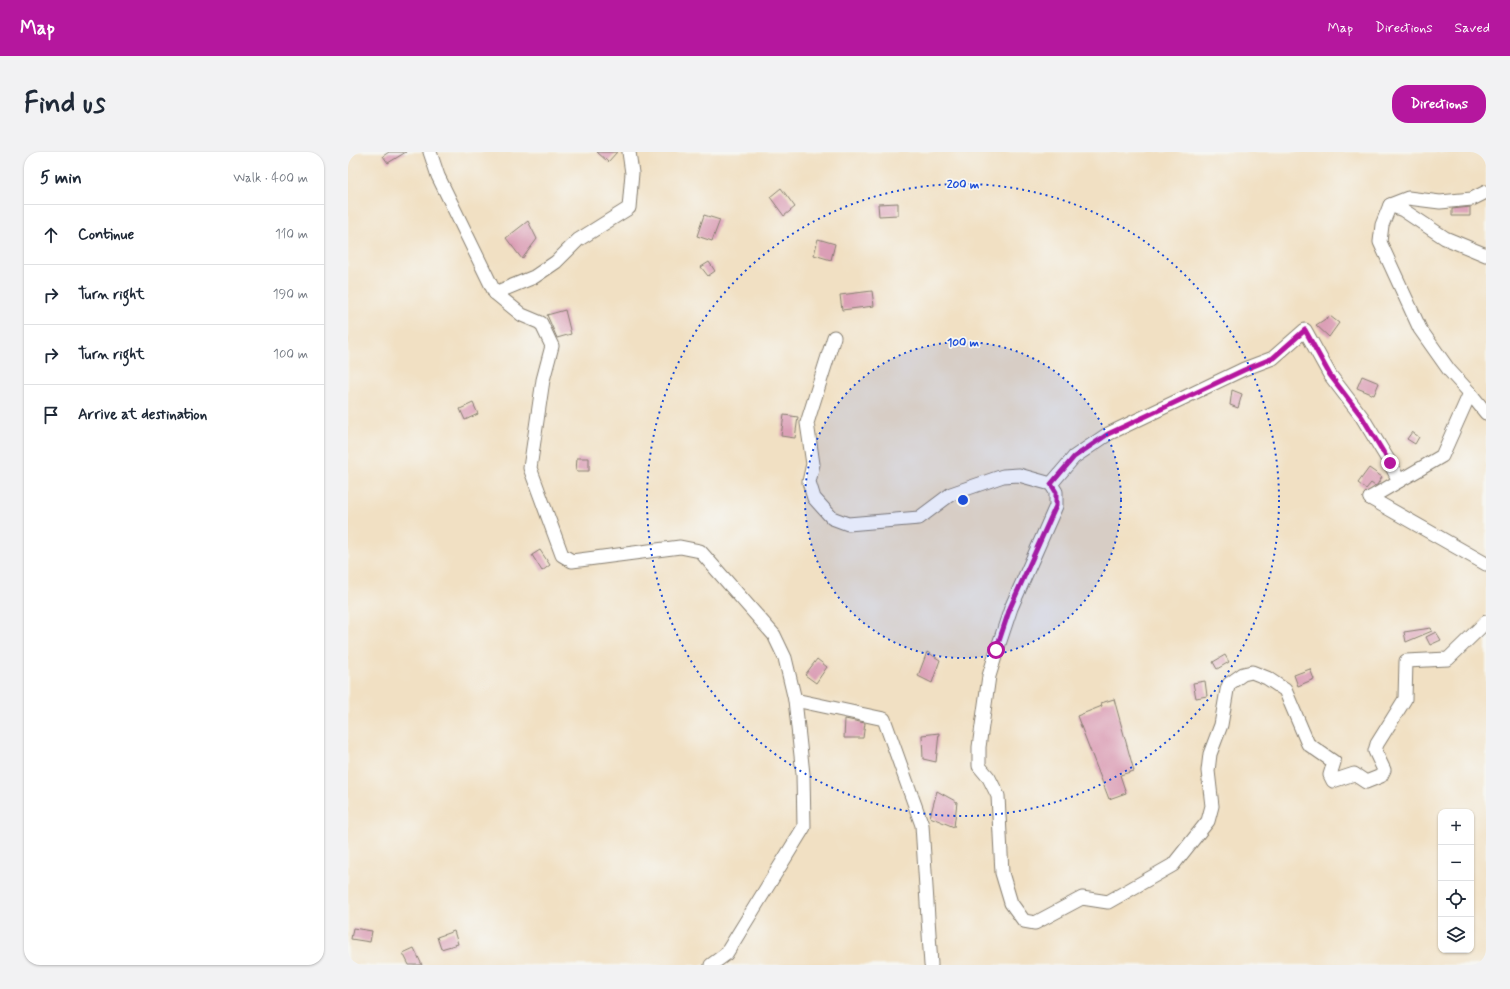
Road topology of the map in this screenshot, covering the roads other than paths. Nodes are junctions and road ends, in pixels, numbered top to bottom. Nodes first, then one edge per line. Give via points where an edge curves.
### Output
1 (430, 152) edge
2 (629, 152) edge
3 (1486, 192) edge
4 (1390, 205) junction
5 (1486, 255) edge
6 (495, 293) junction
7 (834, 337) dead end
8 (1470, 393) junction
9 (1486, 413) edge
10 (1399, 481) junction
11 (1051, 484) junction
12 (1486, 564) edge
13 (1486, 622) edge
14 (795, 700) junction
15 (711, 965) edge
16 (930, 965) edge

1 - 6 street via 438,176
2 - 6 street via 632,173 629,208 578,240 556,262 534,277
3 - 4 street via 1472,199 1440,202 1408,198
4 - 5 street via 1404,210 1445,238
4 - 8 street via 1382,225 1380,242 1420,329 1449,370
6 - 14 street via 522,315 541,323 552,346 543,380 530,468 562,555 572,561 680,548 700,551 774,635 785,658
7 - 11 street via 806,423 813,464 809,482 814,498 832,518 848,524 919,518 951,494 1003,476 1018,474
8 - 9 street
8 - 10 street via 1442,456
10 - 11 street via 1362,417 1330,375 1305,330 1273,358 1108,434 1074,457
10 - 12 street via 1370,498
11 - 13 street via 1056,492 1056,506 1010,608 996,650 989,676 979,747 979,766 989,778 998,796 1002,873 1011,903 1024,921 1035,923 1082,898 1108,902 1173,865 1208,821 1212,806 1208,770 1210,754 1220,725 1226,690 1229,684 1243,674 1252,672 1285,690 1308,744 1334,762 1330,775 1333,781 1354,774 1366,782 1381,776 1384,770 1375,751 1405,699 1406,661 1448,659
14 - 15 street via 803,774 804,827 726,954
14 - 16 street via 884,719 922,825

